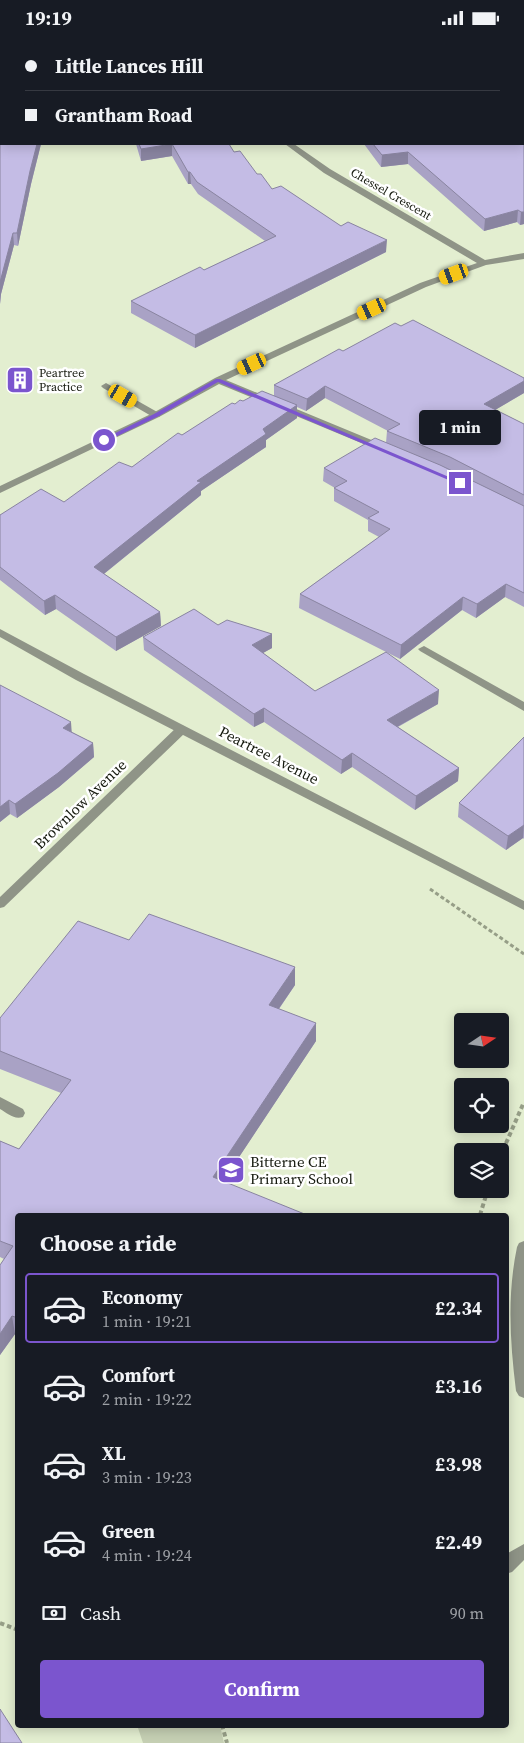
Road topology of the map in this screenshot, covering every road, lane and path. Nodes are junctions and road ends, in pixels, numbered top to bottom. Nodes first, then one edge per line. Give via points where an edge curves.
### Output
1 (290, 145) edge
2 (524, 256) edge
3 (484, 263) junction
4 (218, 380) junction
5 (106, 386) dead end
6 (156, 415) junction
7 (390, 452) edge
8 (0, 490) edge
9 (0, 633) edge
10 (424, 649) dead end
11 (524, 707) edge
12 (182, 729) junction
13 (427, 888) dead end
14 (0, 904) edge
15 (524, 906) edge
16 (524, 954) edge
17 (0, 1102) edge
18 (524, 1102) edge
19 (18, 1113) dead end
20 (506, 1143) edge
21 (485, 1198) edge
22 (481, 1213) edge
23 (524, 1247) edge
24 (524, 1391) edge
25 (524, 1551) edge
26 (509, 1563) edge
27 (0, 1623) edge
28 (15, 1629) edge
29 (223, 1728) edge
30 (227, 1743) edge

1 - 3 street, Chessel Crescent via 327,171
2 - 3 street
3 - 4 street via 423,285
4 - 6 street
4 - 7 street
5 - 6 street
6 - 8 street
9 - 12 street, Peartree Avenue
10 - 11 street
12 - 14 street, Brownlow Avenue
12 - 15 street, Peartree Avenue
13 - 16 path
17 - 19 street
18 - 20 path
21 - 22 path
23 - 24 street via 516,1327
25 - 26 street
27 - 28 path
29 - 30 path

